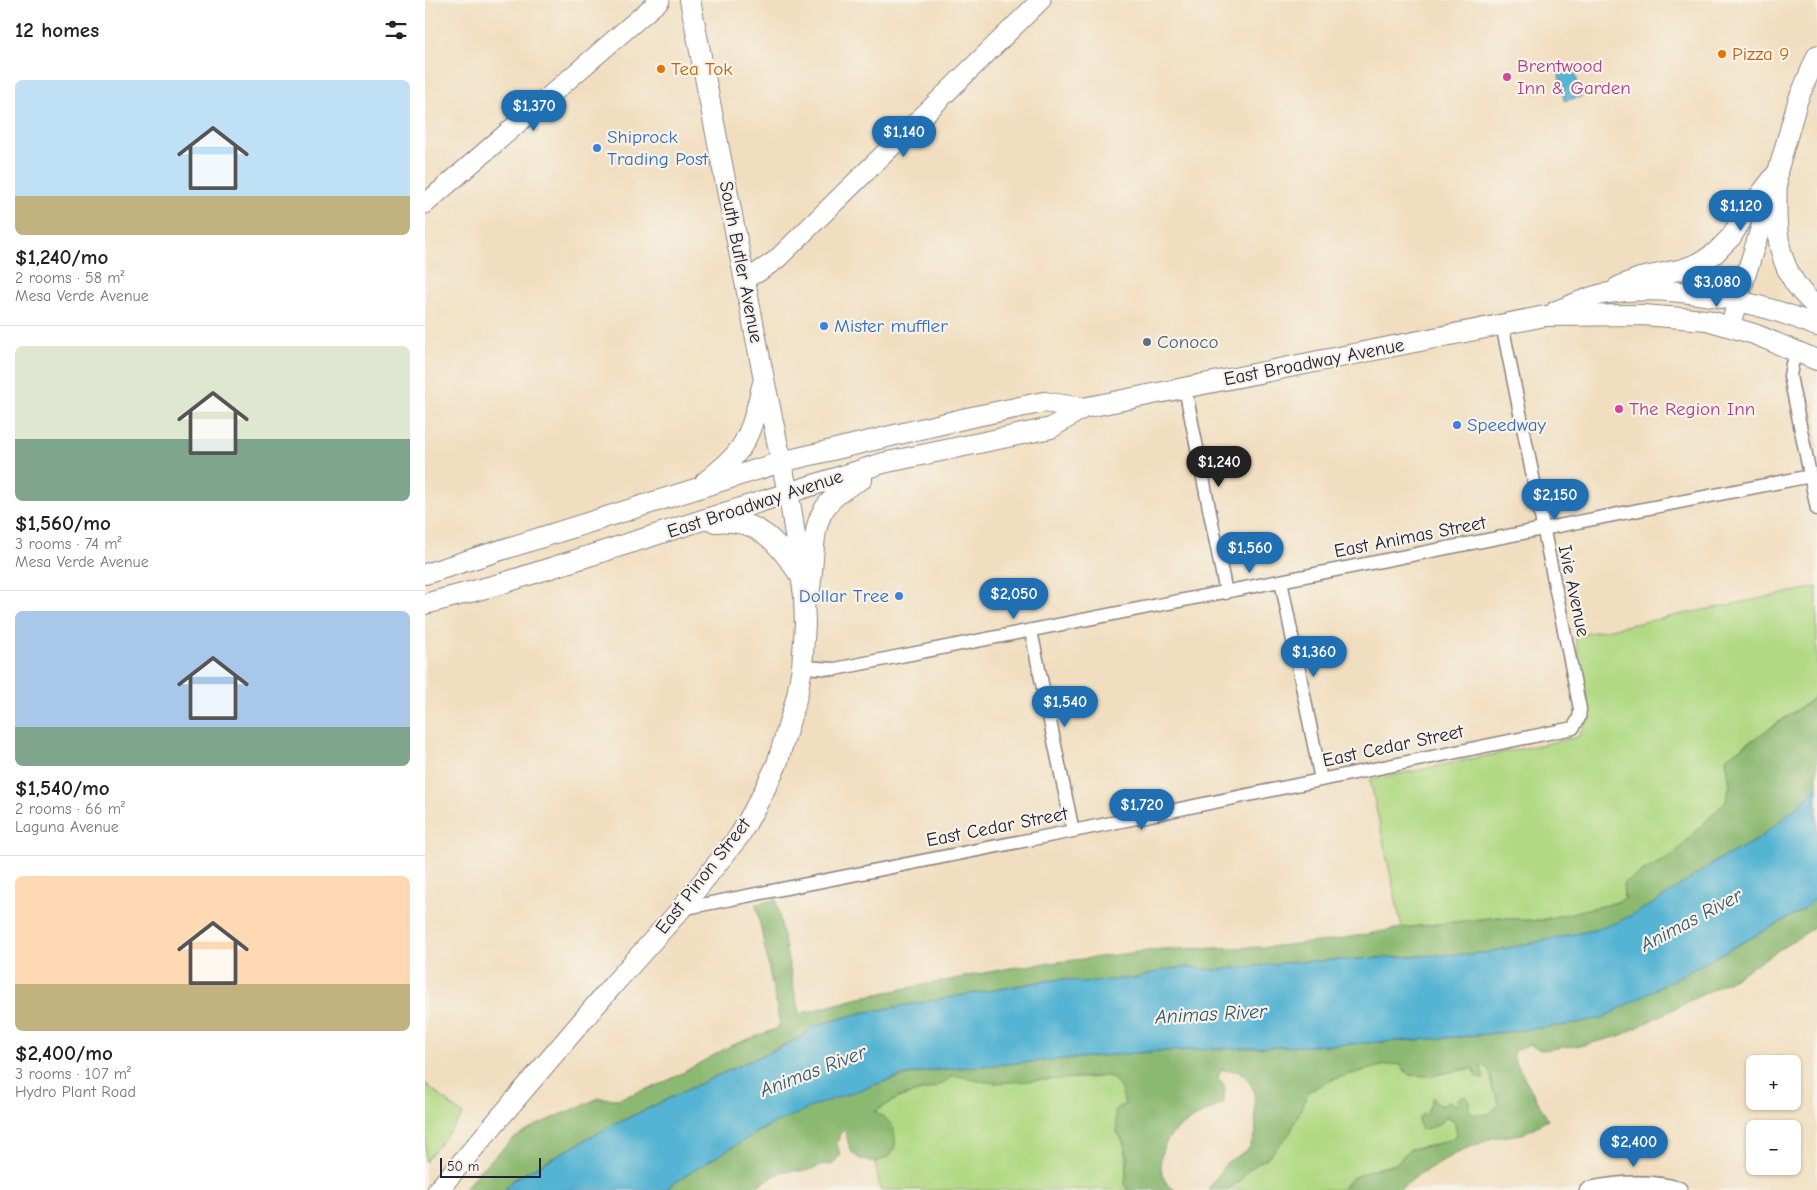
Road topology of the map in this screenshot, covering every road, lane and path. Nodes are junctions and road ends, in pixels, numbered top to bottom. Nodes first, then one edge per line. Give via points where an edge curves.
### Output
1 (660, 0) edge
2 (689, 0) edge
3 (1041, 0) edge
4 (1817, 55) edge
5 (1777, 173) junction
6 (425, 204) edge
7 (744, 277) junction
8 (1602, 294) junction
9 (1738, 301) junction
10 (1817, 307) edge
11 (1545, 316) junction
12 (1502, 324) junction
13 (1729, 326) junction
14 (1817, 326) edge
15 (1797, 352) junction
16 (1817, 360) edge
17 (764, 379) junction
18 (1185, 388) junction
19 (1083, 408) junction
20 (907, 457) junction
21 (781, 462) junction
22 (1811, 476) junction
23 (699, 487) junction
24 (789, 493) junction
25 (1817, 509) edge
26 (686, 526) junction
27 (1543, 530) junction
28 (425, 574) edge
29 (801, 577) junction
30 (1281, 582) junction
31 (1226, 593) junction
32 (425, 604) edge
33 (805, 625) junction
34 (1031, 631) junction
35 (802, 667) junction
36 (1579, 718) joint
37 (1321, 780) junction
38 (1073, 831) junction
39 (681, 909) junction
40 (438, 1190) edge
41 (1588, 1190) edge
42 (1679, 1190) edge

1 - 6 main road
2 - 7 main road, South Butler Avenue
3 - 7 main road via 776,260 757,273
4 - 5 main road via 1798,100
5 - 8 main road via 1731,237 1714,254 1690,267 1640,278
5 - 9 main road
5 - 10 main road via 1779,246 1790,274
7 - 17 main road, South Butler Avenue
8 - 9 main road, East Broadway Avenue via 1667,292
8 - 11 main road, East Broadway Avenue
9 - 13 main road
9 - 14 main road, East Broadway Avenue
11 - 12 main road, East Broadway Avenue
11 - 13 main road, East Broadway Avenue via 1659,315 1707,320
12 - 18 main road, East Broadway Avenue
12 - 27 street, Ivie Avenue
13 - 15 main road, East Broadway Avenue
15 - 16 main road, East Broadway Avenue
15 - 22 street via 1790,376
17 - 21 main road, South Butler Avenue
17 - 23 main road via 745,442 731,460
18 - 19 main road, East Broadway Avenue
18 - 31 street
19 - 20 main road, East Broadway Avenue via 1051,428
19 - 21 main road, East Broadway Avenue via 1044,402
20 - 24 main road, East Broadway Avenue
20 - 33 main road via 839,492 826,505 815,530
21 - 23 main road, East Broadway Avenue
21 - 24 main road, South Butler Avenue
22 - 25 street
22 - 27 street, East Animas Street
23 - 28 main road, East Broadway Avenue
24 - 26 main road, East Broadway Avenue
24 - 29 main road, East Pinon Street
26 - 29 main road via 723,521 751,526 773,540
26 - 32 main road, East Broadway Avenue
27 - 30 street, East Animas Street
27 - 36 street, Ivie Avenue via 1580,709
29 - 33 main road, East Pinon Street
30 - 31 street, East Animas Street
30 - 37 street
31 - 34 street
33 - 35 main road, East Pinon Street
34 - 35 street via 835,669
34 - 38 street
35 - 39 main road, East Pinon Street via 777,764 761,797 740,835
36 - 37 street, East Cedar Street via 1576,725 1568,729
37 - 38 street, East Cedar Street
38 - 39 street, East Cedar Street
39 - 40 main road, East Pinon Street
41 - 42 street via 1649,1184

